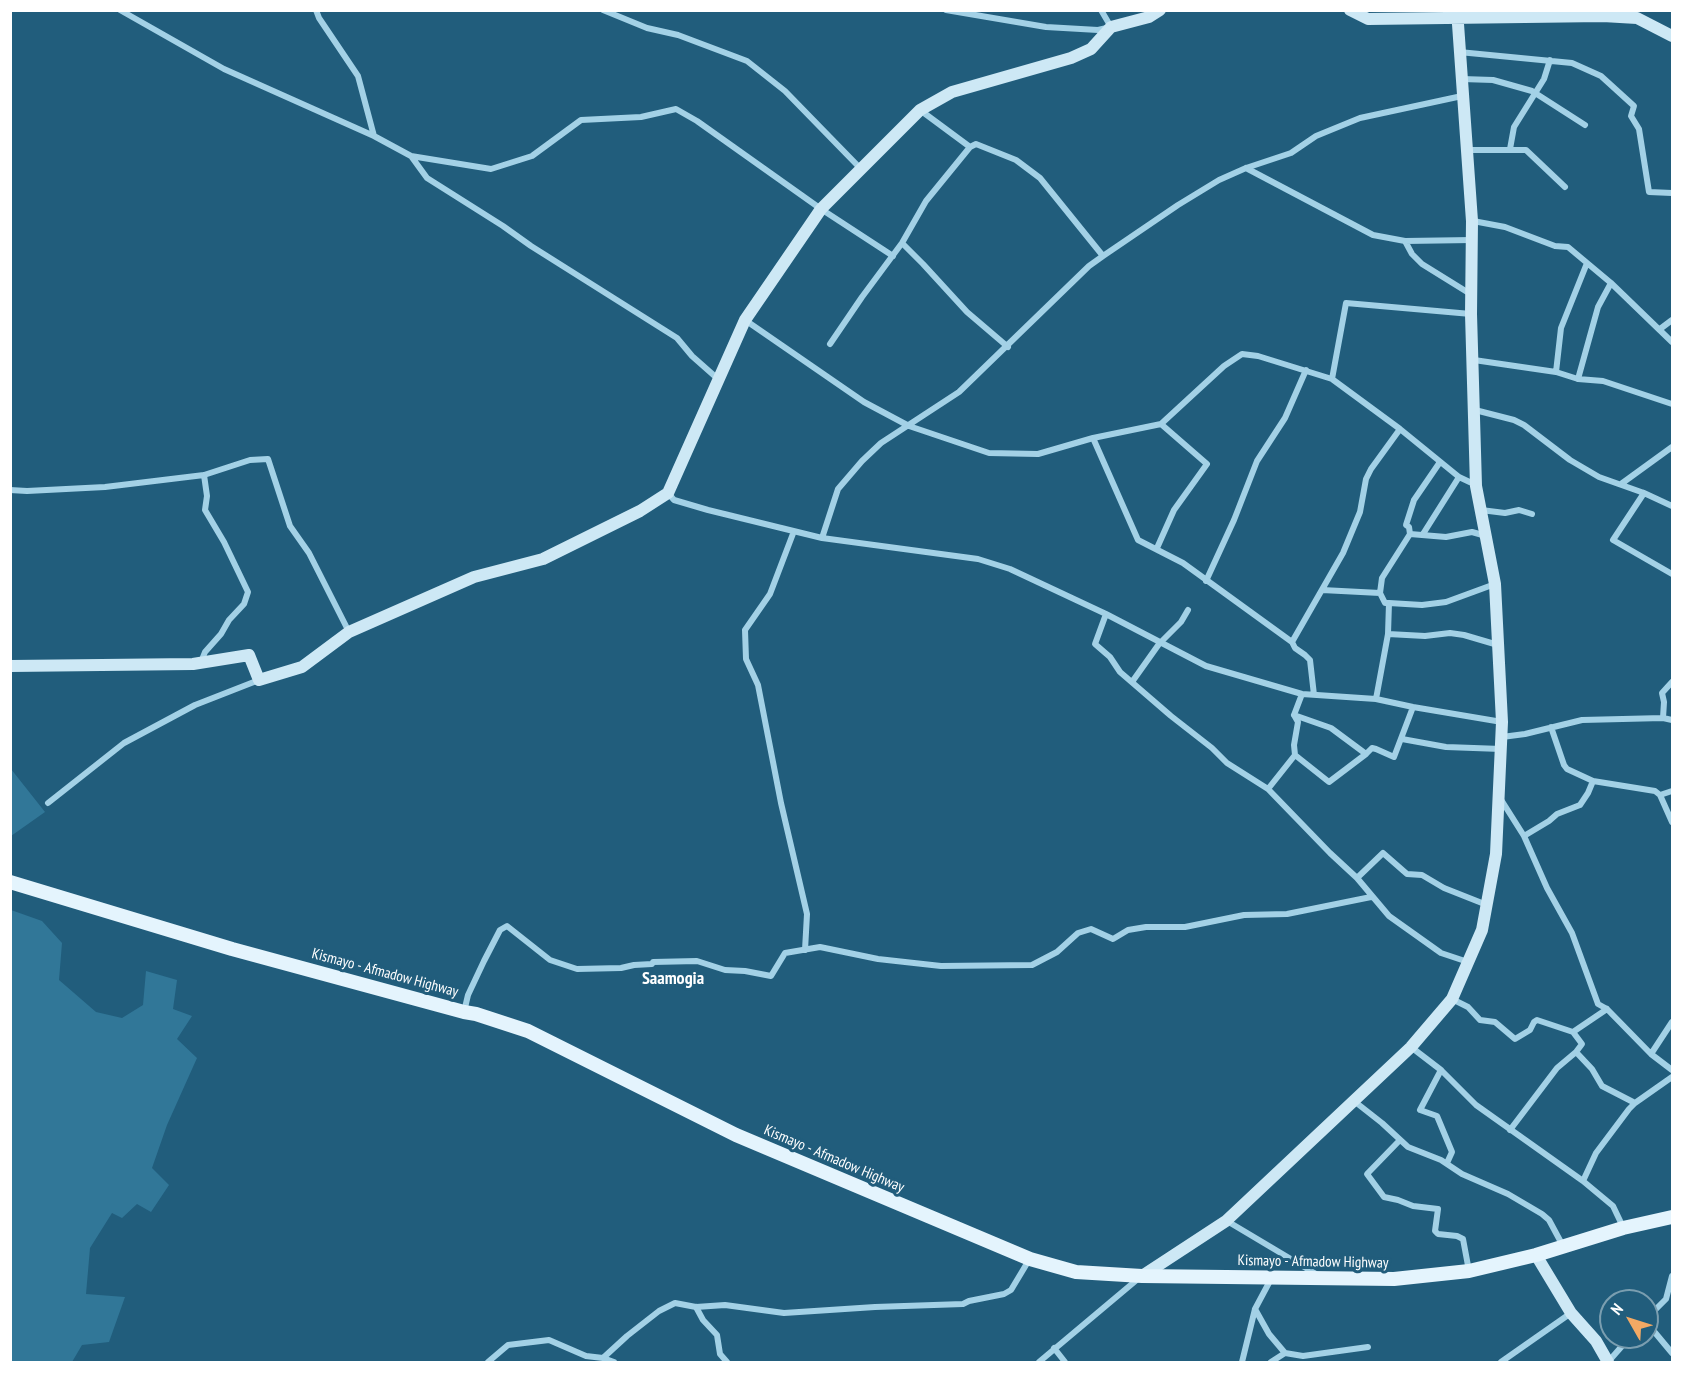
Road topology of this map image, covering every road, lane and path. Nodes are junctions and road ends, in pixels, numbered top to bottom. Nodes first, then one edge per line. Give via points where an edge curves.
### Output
1 (120, 10) edge
2 (316, 10) edge
3 (603, 10) edge
4 (946, 10) edge
5 (1101, 10) edge
6 (1160, 10) edge
7 (1350, 10) edge
8 (1457, 14) edge
9 (1638, 14) edge
10 (1111, 27) junction
11 (1672, 36) edge
12 (1459, 52) junction
13 (1550, 60) junction
14 (1461, 79) junction
15 (1536, 93) junction
16 (1462, 96) junction
17 (920, 110) junction
18 (1586, 125) dead end
19 (374, 136) junction
20 (970, 147) junction
21 (1510, 149) junction
22 (1467, 150) junction
23 (411, 156) junction
24 (1246, 168) junction
25 (861, 169) junction
26 (1565, 187) dead end
27 (1672, 193) edge
28 (821, 209) junction
29 (1472, 221) junction
30 (1472, 240) junction
31 (1405, 241) junction
32 (902, 243) junction
33 (893, 256) junction
34 (1102, 256) junction
35 (1587, 263) junction
36 (1611, 283) junction
37 (1472, 295) junction
38 (1471, 314) junction
39 (745, 320) junction
40 (1672, 320) edge
41 (1660, 329) junction
42 (1672, 342) edge
43 (830, 344) dead end
44 (1008, 347) junction
45 (1474, 360) junction
46 (1306, 370) junction
47 (1556, 372) junction
48 (718, 379) junction
49 (1332, 379) junction
50 (1578, 379) junction
51 (1672, 404) edge
52 (1475, 410) junction
53 (1161, 424) junction
54 (909, 426) junction
55 (1400, 429) junction
56 (1093, 438) junction
57 (1672, 447) edge
58 (1440, 462) junction
59 (204, 475) junction
60 (1459, 477) junction
61 (1621, 484) junction
62 (1476, 486) junction
63 (10, 490) edge
64 (668, 493) junction
65 (1644, 493) junction
66 (1672, 506) edge
67 (1480, 510) junction
68 (1532, 514) dead end
69 (794, 531) junction
70 (1410, 534) junction
71 (1423, 534) junction
72 (1486, 536) junction
73 (822, 538) junction
74 (1157, 548) junction
75 (1672, 574) edge
76 (1206, 581) junction
77 (1495, 584) junction
78 (1322, 590) junction
79 (1380, 593) junction
80 (1389, 603) junction
81 (1188, 610) dead end
82 (1106, 614) junction
83 (348, 632) junction
84 (1388, 634) junction
85 (1292, 642) junction
86 (1159, 644) junction
87 (1498, 645) junction
88 (201, 663) junction
89 (10, 666) edge
90 (259, 680) junction
91 (1672, 681) edge
92 (1132, 682) junction
93 (1302, 694) junction
94 (1314, 695) junction
95 (1376, 699) junction
96 (1413, 707) junction
97 (1294, 715) junction
98 (1663, 718) junction
99 (1672, 720) edge
100 (1502, 722) junction
101 (1551, 727) junction
102 (1402, 739) junction
103 (1501, 743) junction
104 (1366, 754) junction
105 (1294, 755) junction
106 (1593, 781) junction
107 (1268, 789) junction
108 (1672, 791) edge
109 (1660, 795) junction
110 (1499, 798) junction
111 (48, 803) dead end
112 (1672, 822) edge
113 (1524, 836) junction
114 (1357, 878) junction
115 (10, 882) edge
116 (1371, 897) junction
117 (1488, 905) junction
118 (805, 950) junction
119 (1469, 962) junction
120 (1452, 999) junction
121 (1606, 1009) junction
122 (464, 1012) junction
123 (1672, 1022) edge
124 (1573, 1032) junction
125 (1411, 1047) junction
126 (1576, 1052) junction
127 (1651, 1054) junction
128 (1442, 1070) junction
129 (1672, 1070) edge
130 (1672, 1077) edge
131 (1354, 1101) junction
132 (1635, 1103) junction
133 (1510, 1130) junction
134 (1399, 1141) junction
135 (1447, 1163) junction
136 (1583, 1180) junction
137 (1672, 1217) edge
138 (1226, 1221) junction
139 (1623, 1228) junction
140 (1564, 1247) junction
141 (1536, 1255) junction
142 (1029, 1260) junction
143 (1469, 1271) junction
144 (1142, 1276) junction
145 (1672, 1276) edge
146 (1272, 1278) junction
147 (1322, 1278) junction
148 (1671, 1289) edge
149 (1659, 1306) edge
150 (696, 1307) junction
151 (1255, 1309) junction
152 (1571, 1313) junction
153 (1659, 1337) edge
154 (1368, 1347) dead end
155 (1054, 1348) junction
156 (1619, 1349) edge
157 (1285, 1353) junction
158 (1672, 1353) edge
159 (603, 1358) junction
160 (488, 1362) edge
161 (614, 1362) edge
162 (727, 1362) edge
163 (1039, 1362) edge
164 (1065, 1362) edge
165 (1242, 1362) edge
166 (1271, 1362) edge
167 (1501, 1362) edge
168 (1608, 1362) edge

1 - 19 street via 224,69
2 - 19 street via 358,76
3 - 25 street via 747,61 785,91
4 - 10 street via 1047,27
5 - 10 street
6 - 10 street via 1149,17
7 - 8 street via 1368,19
8 - 9 street
8 - 12 street
9 - 11 street
10 - 17 street via 1091,49 1071,58 952,92
12 - 13 street
12 - 14 street
13 - 15 street
13 - 27 street via 1572,63 1593,72 1633,104 1631,117 1639,129 1647,189
14 - 15 street via 1493,80
14 - 16 street
15 - 18 street
15 - 21 street via 1514,126
16 - 22 street
16 - 24 street via 1360,118 1316,136 1291,153
17 - 20 street
17 - 25 street
19 - 23 street
20 - 32 street via 926,201
20 - 34 street via 976,144 1016,160 1040,178
21 - 22 street
21 - 26 street via 1529,151
22 - 29 street
23 - 28 street via 491,169 532,156 581,120 641,117 676,109
23 - 48 street via 427,178 677,338
24 - 31 street via 1373,235
24 - 34 street via 1178,205
25 - 28 street
28 - 33 street
28 - 39 street
29 - 30 street
29 - 35 street via 1568,247
30 - 31 street
30 - 37 street
31 - 37 street via 1422,264
32 - 33 street
32 - 44 street via 967,312
33 - 43 street
34 - 44 street
35 - 36 street
35 - 47 street via 1561,328
36 - 41 street
36 - 50 street via 1598,307
37 - 38 street
38 - 45 street
38 - 49 street via 1346,303
39 - 48 street
39 - 54 street via 864,402
40 - 41 street
41 - 42 street
44 - 54 street via 959,392
45 - 47 street
45 - 52 street
46 - 49 street
46 - 53 street via 1242,354
46 - 76 street via 1285,418 1257,461
47 - 50 street
48 - 64 street
49 - 55 street
50 - 51 street via 1603,381
52 - 61 street via 1524,424 1580,466
52 - 62 street
53 - 56 street
53 - 74 street via 1207,464 1174,510
54 - 56 street via 989,453 1038,454
54 - 73 street via 881,443 838,489
55 - 58 street
55 - 78 street via 1366,479 1360,512
56 - 74 street via 1138,540
57 - 61 street
58 - 60 street
58 - 70 street via 1414,500 1406,525
59 - 63 street via 105,487
59 - 83 street via 250,460 268,459 290,526 309,553
59 - 88 street via 205,510 248,592 244,604 205,652
60 - 62 street
60 - 71 street
61 - 65 street
62 - 67 street
64 - 69 street via 674,500
64 - 83 street via 543,560 474,577
65 - 66 street
65 - 75 street via 1613,540
67 - 68 street
67 - 72 street
69 - 73 street
69 - 118 street via 770,594 745,630 746,658 758,685 807,914
70 - 71 street
70 - 79 street via 1382,578
71 - 72 street via 1446,537 1472,532
72 - 77 street
73 - 82 street via 978,559 1010,569
74 - 76 street
76 - 85 street
77 - 80 street via 1446,602
77 - 87 street
78 - 79 street
78 - 85 street
79 - 80 street
80 - 84 street
81 - 86 street
82 - 86 street
82 - 92 street via 1095,644
83 - 90 street via 302,667
84 - 87 street via 1464,634
84 - 95 street
85 - 94 street via 1310,660
86 - 92 street
86 - 93 street via 1206,666
87 - 100 street
88 - 89 street
88 - 90 street via 249,655
90 - 111 street via 195,705 124,743
91 - 98 street via 1662,693
92 - 107 street via 1227,763
93 - 94 street
93 - 97 street
94 - 95 street
95 - 96 street
96 - 100 street
96 - 102 street
97 - 104 street via 1331,728
97 - 105 street via 1298,722
98 - 99 street
98 - 101 street via 1582,720
100 - 103 street
101 - 103 street
101 - 106 street via 1564,765
102 - 103 street via 1446,747
102 - 104 street via 1394,757 1372,748
103 - 110 street
104 - 105 street via 1329,782
105 - 107 street
106 - 109 street via 1649,789
106 - 113 street via 1580,805 1557,814
107 - 114 street
108 - 109 street
109 - 112 street
110 - 113 street
110 - 117 street
113 - 121 street via 1575,939 1598,1004
114 - 116 street
114 - 117 street via 1383,853 1407,874 1422,875
115 - 122 main road, Kismayo - Afmadow Highway via 232,949
116 - 118 street via 1287,914 1244,915 1185,927 1146,927 1128,930 1113,939 1091,929 1078,933 1057,952 1032,965 941,966 820,947
116 - 119 street via 1415,936 1441,953
117 - 119 street
118 - 122 street via 785,953 771,976 725,970 697,961 577,969 550,960 507,926 484,961
119 - 120 street
120 - 124 street via 1468,1007 1480,1020 1495,1022 1515,1039 1537,1020
120 - 125 street
121 - 124 street
121 - 127 street
122 - 142 main road, Kismayo - Afmadow Highway via 528,1031 736,1135
123 - 127 street
124 - 126 street via 1581,1044
125 - 128 street
125 - 131 street
126 - 132 street via 1602,1086
126 - 133 street via 1557,1068
127 - 129 street
128 - 133 street via 1471,1101
128 - 135 street via 1420,1110 1437,1116 1452,1152
130 - 132 street
131 - 134 street
131 - 138 street
132 - 136 street via 1596,1153
133 - 136 street
134 - 135 street
134 - 143 street via 1367,1173 1384,1197 1438,1209 1435,1231 1463,1239
135 - 140 street via 1542,1214
136 - 139 street via 1613,1206
137 - 139 main road, Kismayo - Afmadow Highway
138 - 144 street
138 - 147 street
139 - 140 main road, Kismayo - Afmadow Highway
140 - 141 main road, Kismayo - Afmadow Highway
141 - 143 main road, Kismayo - Afmadow Highway
141 - 152 street
142 - 144 main road, Kismayo - Afmadow Highway via 1076,1272
142 - 150 street via 1011,1290 963,1304 784,1313 725,1305
143 - 147 main road, Kismayo - Afmadow Highway via 1394,1279
144 - 146 main road, Kismayo - Afmadow Highway
144 - 155 street
145 - 148 street
146 - 147 main road, Kismayo - Afmadow Highway
146 - 151 street
148 - 149 street
150 - 159 street via 675,1303 659,1311
150 - 162 street via 717,1335 720,1354
151 - 157 street
151 - 165 street
152 - 167 street
152 - 168 street via 1596,1341
153 - 158 street
154 - 157 street via 1303,1356
155 - 163 street
155 - 164 street
156 - 168 street
157 - 166 street
159 - 160 street via 586,1356 549,1340 508,1345
159 - 161 street

